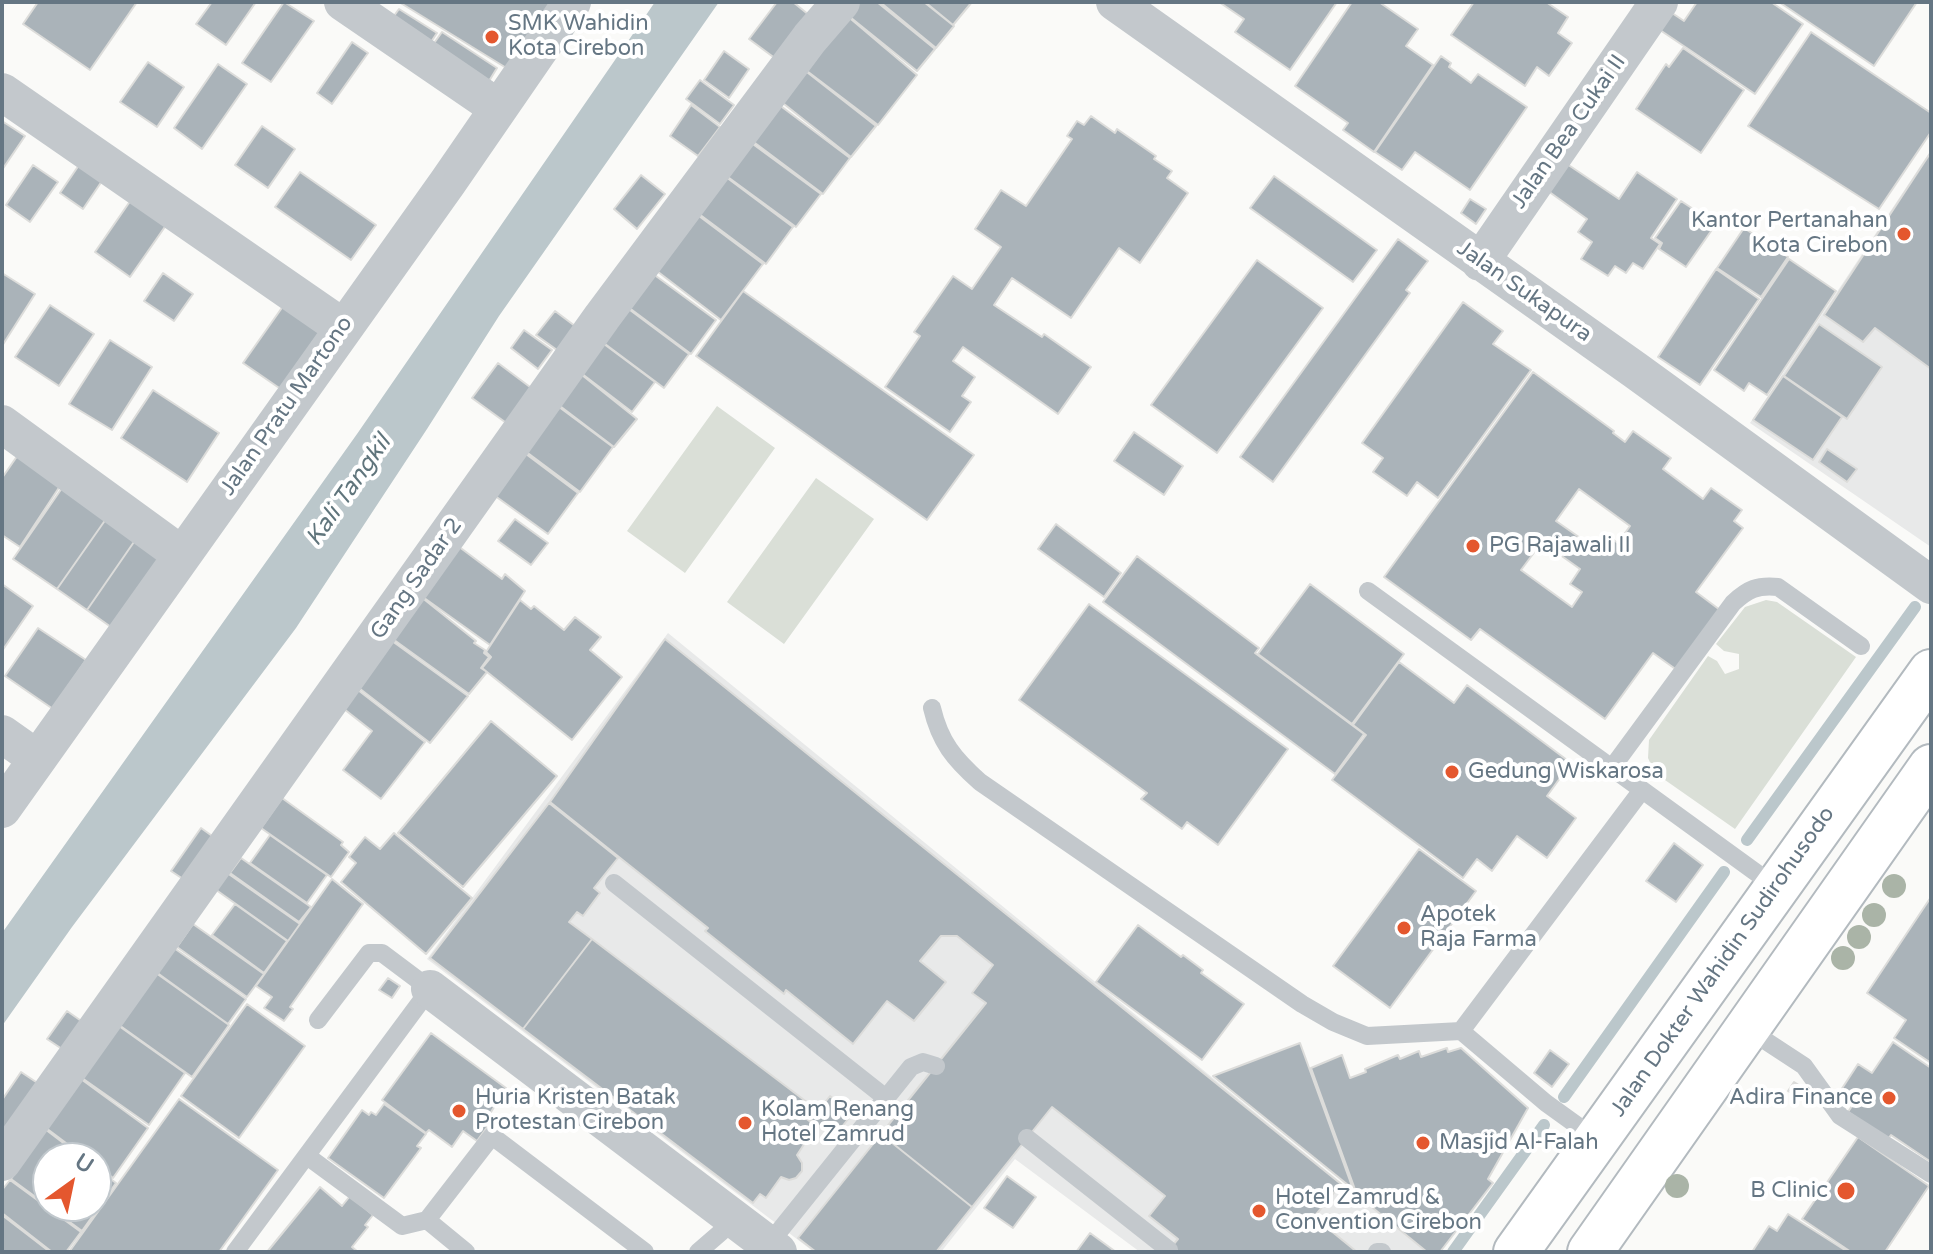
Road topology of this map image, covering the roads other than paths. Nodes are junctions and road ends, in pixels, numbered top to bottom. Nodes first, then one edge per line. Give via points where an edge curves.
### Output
1 (343, 2) edge
2 (572, 2) edge
3 (841, 2) edge
4 (1115, 2) edge
5 (1659, 2) edge
6 (2, 92) edge
7 (498, 108) junction
8 (1480, 262) junction
9 (342, 327) junction
10 (2, 424) edge
11 (182, 555) junction
12 (1931, 585) edge
13 (1368, 591) dead end
14 (1861, 646) dead end
15 (1931, 672) edge
16 (932, 708) dead end
17 (2, 734) edge
18 (36, 758) junction
19 (1931, 767) edge
20 (1611, 769) junction
21 (1642, 790) junction
22 (2, 809) edge
23 (614, 883) dead end
24 (1776, 887) junction
25 (430, 989) junction
26 (318, 1020) dead end
27 (1746, 1028) junction
28 (1461, 1031) junction
29 (936, 1066) dead end
30 (886, 1098) junction
31 (1027, 1138) dead end
32 (1597, 1140) junction
33 (307, 1156) junction
34 (2, 1162) edge
35 (1645, 1173) junction
36 (1931, 1174) edge
37 (427, 1220) junction
38 (735, 1220) junction
39 (771, 1250) edge
40 (1169, 1250) dead end
41 (235, 1252) edge
42 (466, 1252) edge
43 (645, 1252) edge
44 (698, 1252) edge
45 (1516, 1252) edge
46 (1590, 1252) edge

1 - 7 street
2 - 7 street, Jalan Pratu Martono
3 - 34 street, Gang Sadar 2 via 602,317
4 - 8 street, Jalan Sukapura
5 - 8 street, Jalan Bea Cukai II
6 - 9 street
7 - 9 street, Jalan Pratu Martono
8 - 12 street, Jalan Sukapura
9 - 11 street, Jalan Pratu Martono
10 - 11 street
11 - 18 street, Jalan Pratu Martono
13 - 20 lane
14 - 20 lane via 1778,587 1747,590
15 - 24 main road, Jalan Dokter Wahidin Sudirohusodo
16 - 28 lane via 938,732 958,763 980,782 1302,1004 1367,1036
17 - 18 street
18 - 22 street, Jalan Pratu Martono
19 - 27 main road
20 - 21 lane
21 - 24 lane
21 - 28 lane
23 - 30 lane
24 - 32 main road, Jalan Dokter Wahidin Sudirohusodo
25 - 26 lane via 382,953 369,953
25 - 33 lane
25 - 38 street
27 - 35 main road
27 - 36 lane via 1804,1066 1840,1116
28 - 32 lane
29 - 30 lane via 917,1063
30 - 39 lane
31 - 40 lane
32 - 35 main road
32 - 45 main road, Jalan Dokter Wahidin Sudirohusodo
33 - 37 lane via 396,1224
33 - 41 lane
35 - 46 main road
37 - 42 lane
37 - 43 lane via 492,1136
38 - 39 street
38 - 44 lane

